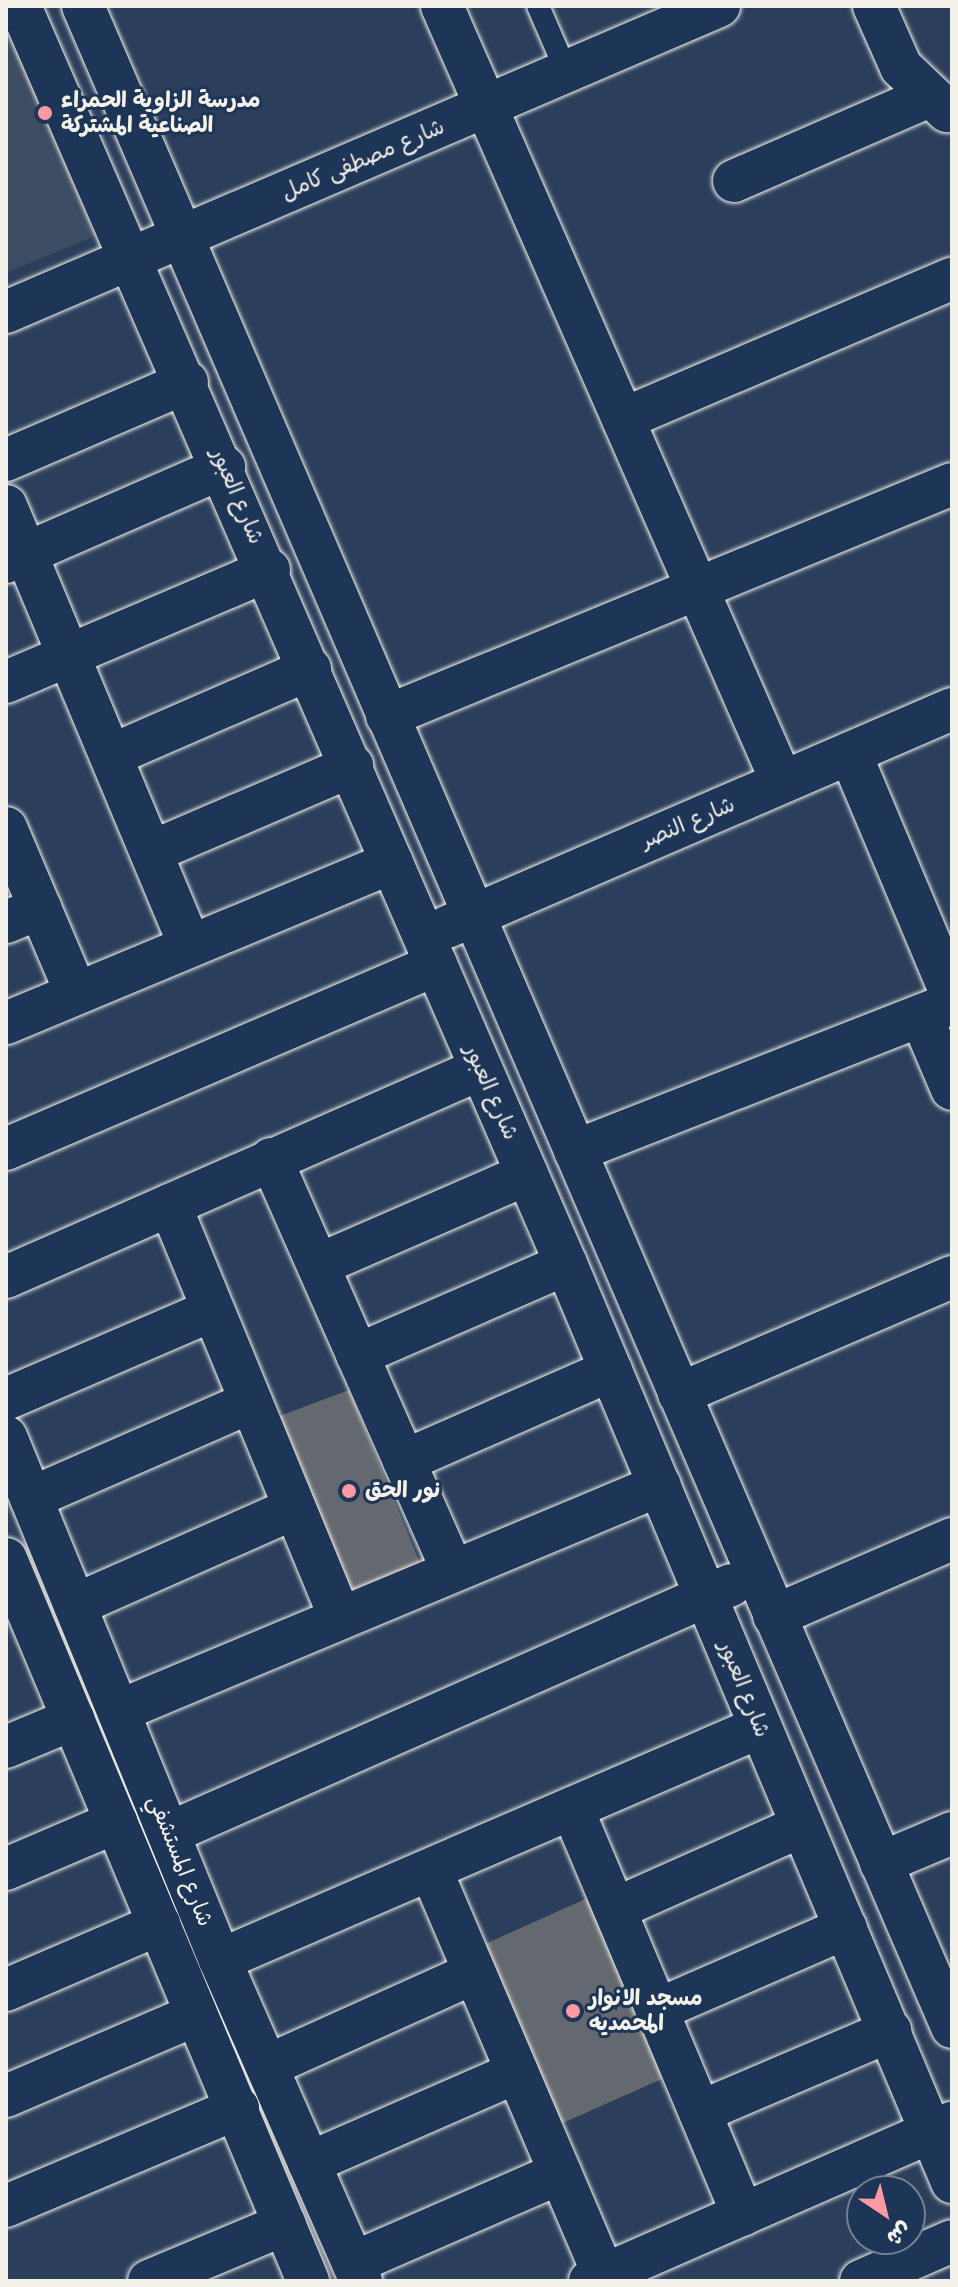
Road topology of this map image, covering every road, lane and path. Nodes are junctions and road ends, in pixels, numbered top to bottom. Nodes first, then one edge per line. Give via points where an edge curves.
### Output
1 (20, 6) edge
2 (83, 6) edge
3 (442, 6) edge
4 (538, 6) edge
5 (719, 6) edge
6 (874, 6) edge
7 (567, 73) junction
8 (940, 105) edge
9 (486, 108) junction
10 (734, 181) dead end
11 (185, 236) junction
12 (133, 258) junction
13 (952, 279) edge
14 (6, 312) edge
15 (187, 382) junction
16 (623, 419) junction
17 (6, 460) edge
18 (224, 467) junction
19 (952, 484) edge
20 (6, 506) edge
21 (16, 558) edge
22 (269, 570) junction
23 (697, 589) junction
24 (69, 655) junction
25 (310, 669) junction
26 (6, 682) edge
27 (952, 709) edge
28 (387, 716) junction
29 (850, 753) junction
30 (112, 755) junction
31 (352, 766) junction
32 (782, 782) junction
33 (6, 828) edge
34 (151, 852) junction
35 (392, 862) junction
36 (23, 915) edge
37 (473, 916) junction
38 (190, 946) junction
39 (430, 950) junction
40 (76, 993) junction
41 (942, 1005) edge
42 (6, 1023) edge
43 (480, 1069) junction
44 (952, 1089) edge
45 (6, 1149) edge
46 (575, 1151) junction
47 (271, 1159) junction
48 (527, 1174) junction
49 (170, 1205) junction
50 (566, 1264) junction
51 (318, 1265) junction
52 (6, 1277) edge
53 (952, 1277) edge
54 (213, 1310) junction
55 (357, 1355) junction
56 (611, 1370) junction
57 (679, 1394) junction
58 (6, 1399) edge
59 (251, 1402) junction
60 (6, 1437) edge
61 (404, 1461) junction
62 (660, 1485) junction
63 (31, 1498) junction
64 (295, 1508) junction
65 (952, 1539) edge
66 (6, 1559) edge
67 (453, 1571) junction
68 (757, 1575) junction
69 (706, 1596) junction
70 (75, 1605) junction
71 (774, 1616) junction
72 (340, 1618) junction
73 (19, 1628) edge
74 (119, 1711) junction
75 (73, 1719) junction
76 (760, 1727) junction
77 (6, 1747) edge
78 (572, 1808) junction
79 (116, 1822) junction
80 (799, 1827) junction
81 (169, 1833) junction
82 (952, 1833) edge
83 (881, 1863) junction
84 (6, 1869) edge
85 (431, 1870) junction
86 (615, 1909) junction
87 (159, 1924) junction
88 (846, 1928) junction
89 (220, 1960) junction
90 (474, 1973) junction
91 (6, 1990) edge
92 (657, 2010) junction
93 (195, 2015) junction
94 (952, 2027) edge
95 (890, 2031) junction
96 (267, 2066) junction
97 (517, 2072) junction
98 (6, 2096) edge
99 (238, 2108) junction
100 (700, 2112) junction
101 (941, 2128) edge
102 (309, 2163) junction
103 (560, 2173) junction
104 (952, 2182) edge
105 (6, 2206) edge
106 (743, 2215) junction
107 (285, 2224) junction
108 (952, 2241) edge
109 (357, 2272) edge
110 (597, 2278) edge
111 (149, 2281) edge
112 (308, 2281) edge
113 (861, 2281) edge

1 - 12 street, شارع العبور
2 - 11 street
3 - 9 street
4 - 7 lane
5 - 7 street, شارع مصطفى كامل
6 - 8 street via 901,67
7 - 9 street, شارع مصطفى كامل
8 - 10 street
9 - 11 street, شارع مصطفى كامل
9 - 16 street
11 - 12 street, شارع مصطفى كامل
11 - 28 street
12 - 14 street, شارع مصطفى كامل
12 - 15 street, شارع العبور
13 - 16 street
15 - 17 street
15 - 18 street, شارع العبور
16 - 23 street
18 - 21 street
18 - 22 street, شارع العبور
19 - 23 street
20 - 21 street
21 - 24 street
22 - 24 street
22 - 25 street, شارع العبور
23 - 28 street
23 - 32 street
24 - 26 street
24 - 30 street
25 - 30 street
25 - 31 street, شارع العبور
27 - 29 street, شارع النصر
28 - 37 street
29 - 32 street, شارع النصر
29 - 41 street
30 - 34 street
31 - 34 street
31 - 35 street, شارع العبور
32 - 37 street, شارع النصر
33 - 36 street
34 - 38 street
35 - 38 street
35 - 39 street, شارع العبور
36 - 40 street
37 - 39 street, شارع النصر
37 - 46 street
38 - 40 street
39 - 43 street, شارع العبور
39 - 45 street, شارع النصر
40 - 42 street
41 - 44 street
41 - 46 street
43 - 47 street
43 - 48 street, شارع العبور
46 - 57 street
47 - 49 street
47 - 51 street
48 - 50 street, شارع العبور
48 - 51 street
49 - 52 street
49 - 54 street
50 - 55 street
50 - 56 street, شارع العبور
51 - 55 street
53 - 57 street
54 - 58 street
54 - 59 street
55 - 61 street
56 - 61 street
56 - 62 street, شارع العبور
57 - 68 street
59 - 63 street
59 - 64 street
60 - 63 street, شارع المستشفي
61 - 67 street
62 - 67 street
62 - 69 street, شارع العبور
63 - 70 street, شارع المستشفي
64 - 70 street
64 - 72 street
65 - 71 street
66 - 73 street, شارع المستشفي
67 - 72 street
68 - 69 street
68 - 71 street
69 - 76 street, شارع العبور
69 - 81 street
70 - 74 street, شارع المستشفي
71 - 83 street
72 - 74 street
73 - 75 street, شارع المستشفي
74 - 81 street, شارع المستشفي
75 - 77 street
75 - 79 street, شارع المستشفي
76 - 78 street
76 - 80 street, شارع العبور
78 - 85 street
78 - 86 street
79 - 84 street
79 - 87 street, شارع المستشفي
80 - 86 street
80 - 88 street, شارع العبور
81 - 89 street, شارع المستشفي
82 - 83 street
83 - 94 street
85 - 89 street
85 - 90 street
86 - 92 street
87 - 91 street
87 - 93 street, شارع المستشفي
88 - 92 street
88 - 95 street, شارع العبور
89 - 96 street, شارع المستشفي
90 - 96 street
90 - 97 street
92 - 100 street
93 - 98 street
93 - 99 street, شارع المستشفي
95 - 100 street
95 - 101 street, شارع العبور
96 - 102 street, شارع المستشفي
97 - 102 street
97 - 103 street
99 - 105 street
99 - 107 street, شارع المستشفي
100 - 106 street
101 - 104 street, شارع العبور
101 - 106 street
102 - 109 street, شارع المستشفي
103 - 109 street
103 - 110 street
106 - 110 street
107 - 111 street
107 - 112 street, شارع المستشفي
108 - 113 street

